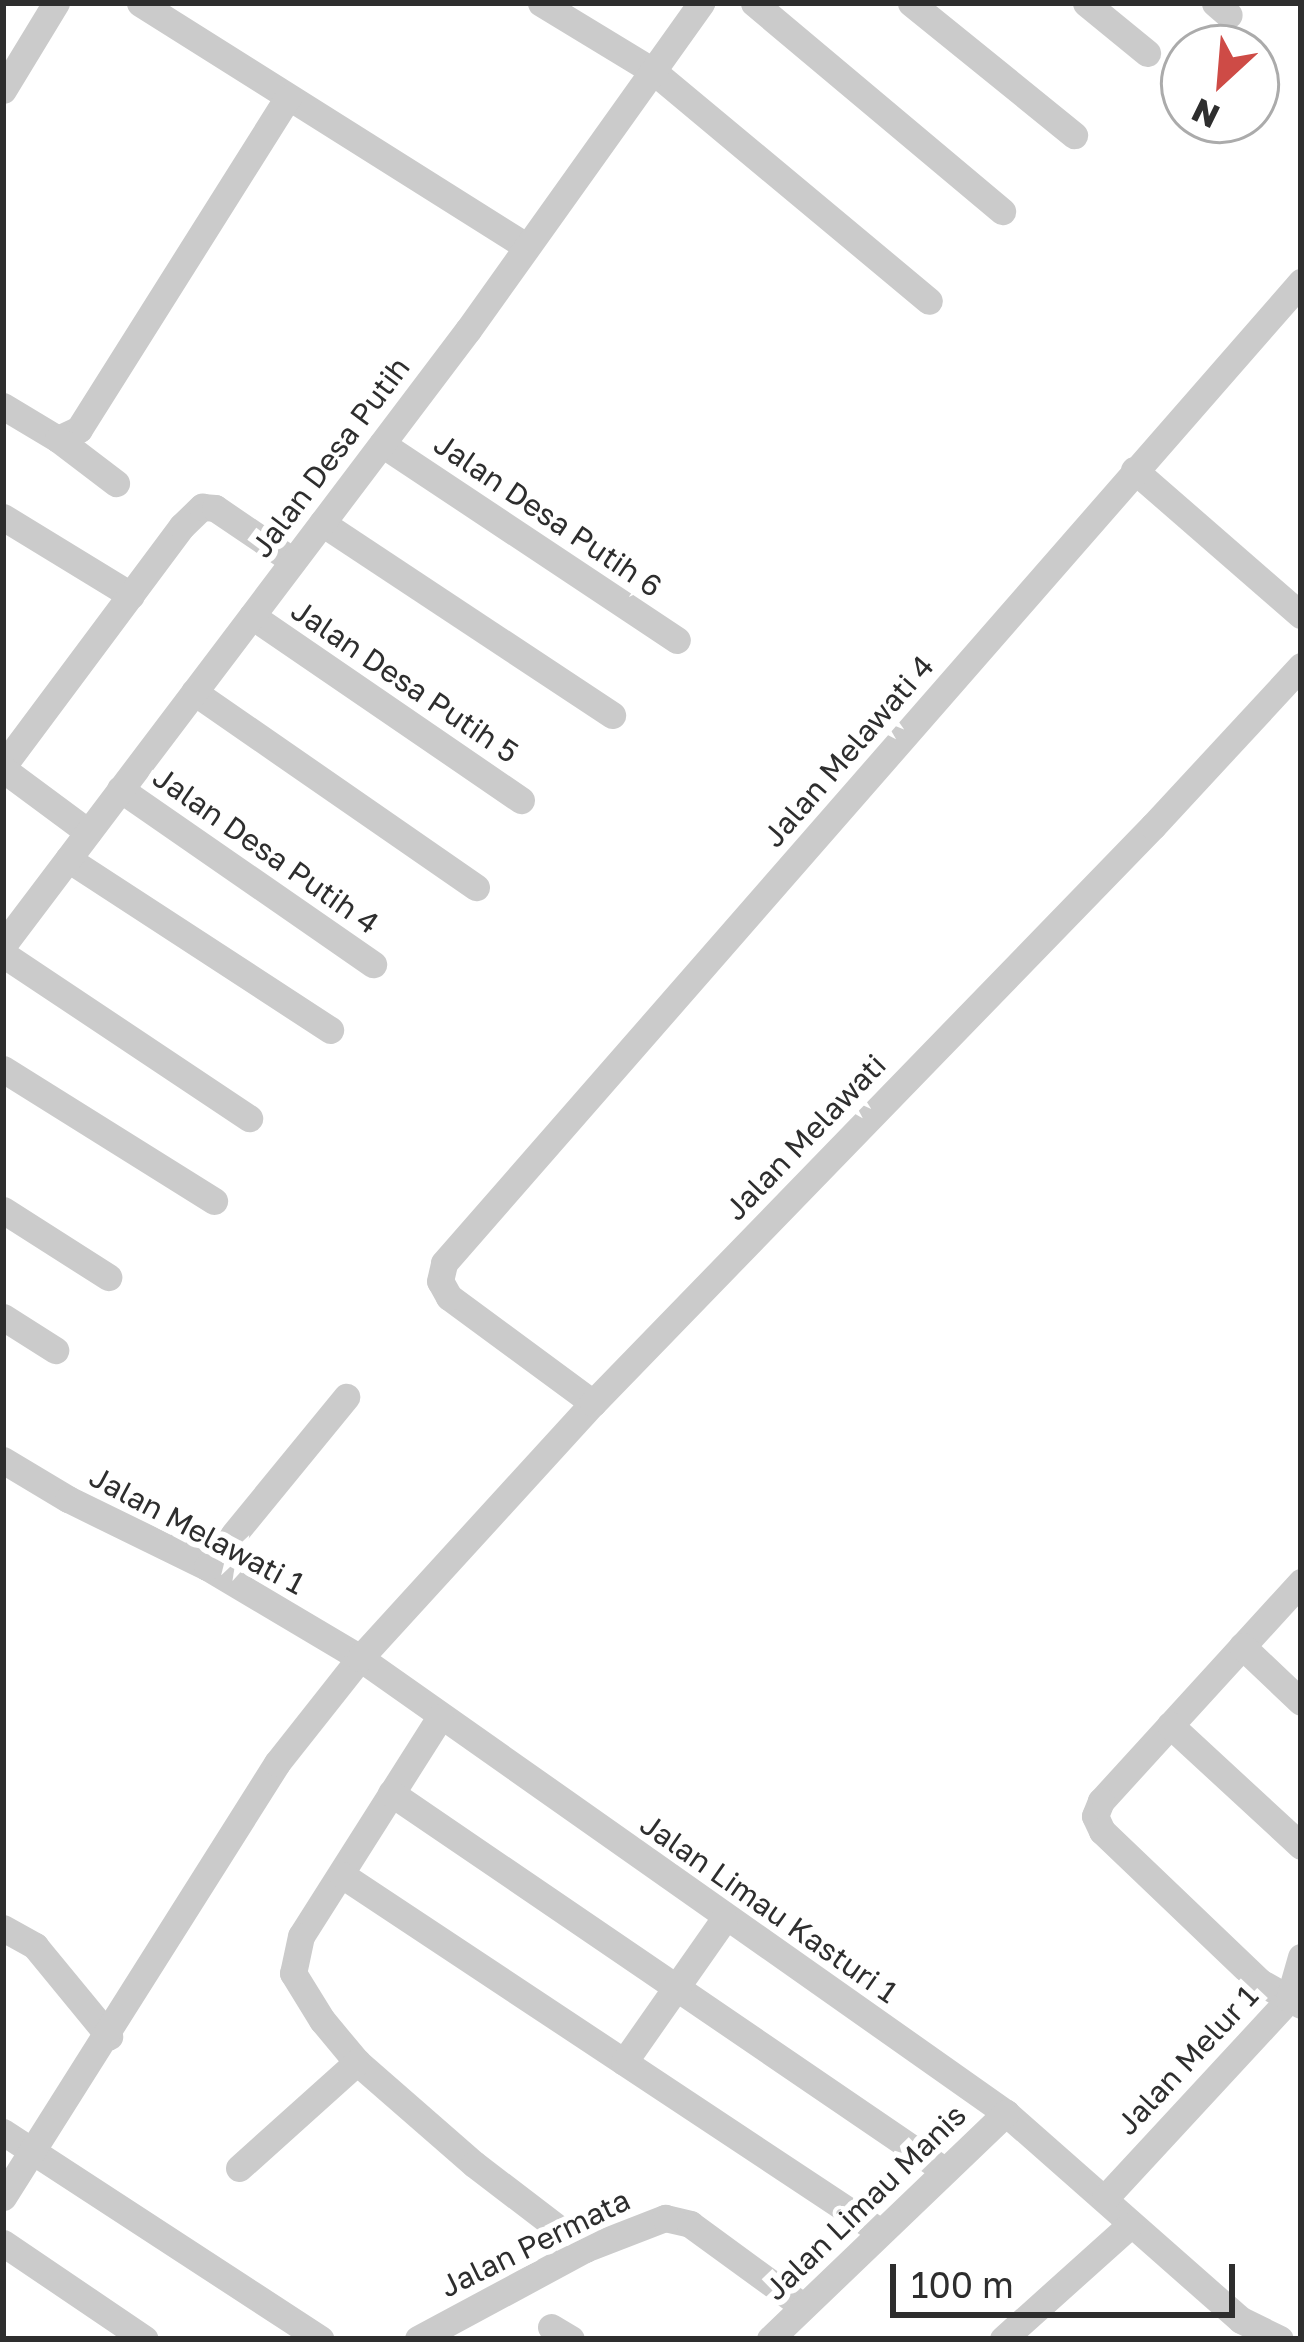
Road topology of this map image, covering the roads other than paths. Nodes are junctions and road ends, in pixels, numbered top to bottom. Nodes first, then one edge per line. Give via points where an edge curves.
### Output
1 (56, 3) edge
2 (140, 3) edge
3 (541, 3) edge
4 (701, 3) edge
5 (754, 3) edge
6 (911, 3) edge
7 (1086, 3) edge
8 (1147, 53) dead end
9 (653, 71) junction
10 (3, 90) edge
11 (289, 97) junction
12 (1074, 135) dead end
13 (1001, 212) dead end
14 (527, 247) junction
15 (1301, 282) edge
16 (928, 301) dead end
17 (3, 406) edge
18 (58, 439) junction
19 (382, 444) junction
20 (1134, 470) junction
21 (116, 483) dead end
22 (3, 517) edge
23 (322, 523) junction
24 (293, 561) junction
25 (131, 595) junction
26 (1301, 615) edge
27 (252, 616) junction
28 (677, 640) dead end
29 (1301, 666) edge
30 (194, 692) junction
31 (612, 715) dead end
32 (3, 768) edge
33 (121, 789) junction
34 (521, 800) dead end
35 (88, 832) junction
36 (68, 859) junction
37 (476, 887) dead end
38 (3, 945) edge
39 (3, 954) edge
40 (373, 964) dead end
41 (330, 1030) dead end
42 (3, 1069) edge
43 (249, 1118) dead end
44 (214, 1201) dead end
45 (3, 1210) edge
46 (108, 1277) dead end
47 (3, 1317) edge
48 (55, 1351) dead end
49 (346, 1397) dead end
50 (592, 1402) junction
51 (3, 1460) edge
52 (207, 1567) junction
53 (1301, 1582) edge
54 (1242, 1646) junction
55 (360, 1658) junction
56 (1301, 1702) edge
57 (440, 1717) junction
58 (1170, 1725) junction
59 (391, 1792) junction
60 (1301, 1846) edge
61 (332, 1891) junction
62 (724, 1919) junction
63 (3, 1928) edge
64 (1301, 1957) edge
65 (677, 1987) junction
66 (1295, 2002) edge
67 (109, 2036) junction
68 (358, 2062) junction
69 (624, 2062) junction
70 (1006, 2113) junction
71 (3, 2132) edge
72 (33, 2151) junction
73 (238, 2168) dead end
74 (944, 2170) junction
75 (3, 2197) edge
76 (1105, 2198) junction
77 (1129, 2226) junction
78 (879, 2231) junction
79 (3, 2243) edge
80 (585, 2248) junction
81 (817, 2290) junction
82 (1230, 2330) edge
83 (145, 2339) edge
84 (321, 2339) edge
85 (418, 2339) edge
86 (770, 2339) edge
87 (1003, 2339) edge
88 (1280, 2339) edge

1 - 10 street
2 - 11 street
3 - 9 street
4 - 9 street, Jalan Desa Putih
5 - 13 street
6 - 12 street
7 - 8 street
9 - 14 street, Jalan Desa Putih
9 - 16 street
11 - 14 street
11 - 18 street via 79,429
14 - 19 street, Jalan Desa Putih
15 - 20 street, Jalan Melawati 4
17 - 18 street
18 - 21 street
19 - 23 street, Jalan Desa Putih
19 - 28 street, Jalan Desa Putih 6
20 - 26 street
20 - 50 street, Jalan Melawati 4 via 444,1263 440,1281 449,1297
22 - 25 street
23 - 24 street, Jalan Desa Putih
23 - 31 street
24 - 25 street via 202,507
24 - 27 street, Jalan Desa Putih
25 - 32 street
27 - 30 street, Jalan Desa Putih
27 - 34 street, Jalan Desa Putih 5
29 - 50 street, Jalan Melawati
30 - 33 street, Jalan Desa Putih
30 - 37 street
32 - 35 street
33 - 35 street, Jalan Desa Putih
33 - 40 street, Jalan Desa Putih 4
35 - 36 street, Jalan Desa Putih
36 - 38 street, Jalan Desa Putih
36 - 41 street
39 - 43 street
42 - 44 street
45 - 46 street
47 - 48 street
49 - 52 street
50 - 55 street, Jalan Melawati
51 - 52 street, Jalan Melawati 1
52 - 55 street, Jalan Melawati 1
53 - 54 street
54 - 56 street
54 - 58 street
55 - 57 street, Jalan Limau Kasturi 1
55 - 67 street, Jalan Melawati via 278,1763
57 - 59 street
57 - 62 street, Jalan Limau Kasturi 1
58 - 60 street
58 - 66 street via 1095,1816 1261,1982
59 - 61 street
59 - 65 street
61 - 68 street via 301,1936 293,1973
61 - 69 street
62 - 65 street
62 - 70 street, Jalan Limau Kasturi 1
63 - 67 street via 35,1946
64 - 66 street, Jalan Melur 1
65 - 69 street
65 - 74 street
66 - 76 street, Jalan Melur 1
67 - 72 street, Jalan Melawati
68 - 73 street
68 - 80 street
69 - 78 street
70 - 74 street, Jalan Limau Manis
70 - 76 street, Jalan Limau Kasturi 1
71 - 72 street
72 - 75 street, Jalan Melawati
72 - 84 street
74 - 78 street, Jalan Limau Manis
76 - 77 street, Jalan Limau Kasturi 1
77 - 82 street, Jalan Limau Kasturi 1
77 - 87 street
78 - 81 street, Jalan Limau Manis
79 - 83 street
80 - 81 street, Jalan Permata via 674,2218
80 - 85 street, Jalan Permata
81 - 86 street, Jalan Limau Manis
82 - 88 street, Jalan Limau Kasturi 1

